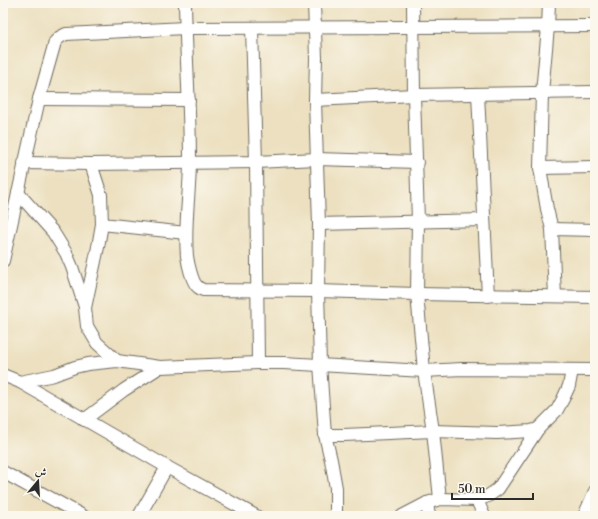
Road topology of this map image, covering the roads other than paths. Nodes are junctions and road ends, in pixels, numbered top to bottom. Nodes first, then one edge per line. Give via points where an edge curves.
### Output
1 (185, 3) edge
2 (314, 3) edge
3 (413, 3) edge
4 (549, 3) edge
5 (413, 26) junction
6 (595, 26) edge
7 (315, 27) junction
8 (548, 27) junction
9 (185, 28) junction
10 (252, 28) junction
11 (595, 92) edge
12 (542, 93) junction
13 (478, 94) junction
14 (414, 95) junction
15 (39, 99) junction
16 (189, 100) junction
17 (315, 100) junction
18 (316, 159) junction
19 (256, 162) junction
20 (417, 162) junction
21 (190, 163) junction
22 (24, 164) junction
23 (91, 164) junction
24 (595, 167) edge
25 (540, 168) junction
26 (18, 193) junction
27 (484, 220) junction
28 (418, 222) junction
29 (102, 224) junction
30 (318, 224) junction
31 (552, 229) junction
32 (595, 230) edge
33 (186, 233) junction
34 (3, 261) edge
35 (257, 291) junction
36 (318, 291) junction
37 (417, 294) junction
38 (488, 296) junction
39 (555, 296) junction
40 (595, 297) edge
41 (85, 308) junction
42 (116, 361) junction
43 (258, 363) junction
44 (320, 364) junction
45 (160, 368) junction
46 (572, 370) junction
47 (595, 370) edge
48 (424, 371) junction
49 (3, 375) edge
50 (20, 382) junction
51 (84, 420) junction
52 (538, 429) junction
53 (433, 431) junction
54 (325, 436) junction
55 (167, 467) junction
56 (3, 472) edge
57 (595, 491) edge
58 (440, 499) junction
59 (477, 500) junction
60 (427, 503) junction
61 (83, 516) edge
62 (139, 516) edge
63 (256, 516) edge
64 (336, 516) edge
65 (402, 516) edge
66 (429, 516) edge
67 (484, 516) edge
68 (584, 516) edge

1 - 9 street
2 - 7 street
3 - 5 street
4 - 8 street
5 - 7 street
5 - 8 street
5 - 14 street
6 - 8 street
7 - 10 street
7 - 17 street
8 - 12 street
9 - 10 street
9 - 15 street via 60,36 55,42
9 - 16 street
10 - 19 street
11 - 12 street
12 - 13 street
12 - 25 street
13 - 14 street
13 - 27 street
14 - 17 street
14 - 20 street
15 - 16 street
15 - 22 street
16 - 21 street
17 - 18 street
18 - 19 street
18 - 20 street
18 - 30 street
19 - 21 street
19 - 35 street
20 - 28 street
21 - 23 street
21 - 33 street
22 - 23 street
22 - 26 street
23 - 29 street via 101,195
24 - 25 street
25 - 31 street
26 - 34 street
26 - 41 street via 53,232 66,253
27 - 28 street
27 - 38 street
28 - 30 street
28 - 37 street
29 - 33 street
29 - 41 street
30 - 36 street
31 - 32 street
31 - 39 street
33 - 35 street via 187,257 197,287 203,290
35 - 36 street
35 - 43 street
36 - 37 street
36 - 44 street
37 - 38 street
37 - 48 street
38 - 39 street
39 - 40 street
41 - 42 street via 87,326 97,343
42 - 45 street
42 - 50 street via 82,365 54,375
43 - 44 street
43 - 45 street
44 - 48 street
44 - 54 street
45 - 51 street via 124,390
46 - 47 street
46 - 48 street
46 - 52 street via 569,386 557,410
48 - 53 street
49 - 50 street
50 - 51 street
51 - 55 street
52 - 53 street via 497,433
52 - 59 street via 498,489
53 - 54 street
53 - 58 street
54 - 64 street via 336,488
55 - 62 street
55 - 63 street
56 - 61 street
57 - 68 street
58 - 59 street
58 - 60 street
59 - 67 street
60 - 65 street
60 - 66 street

